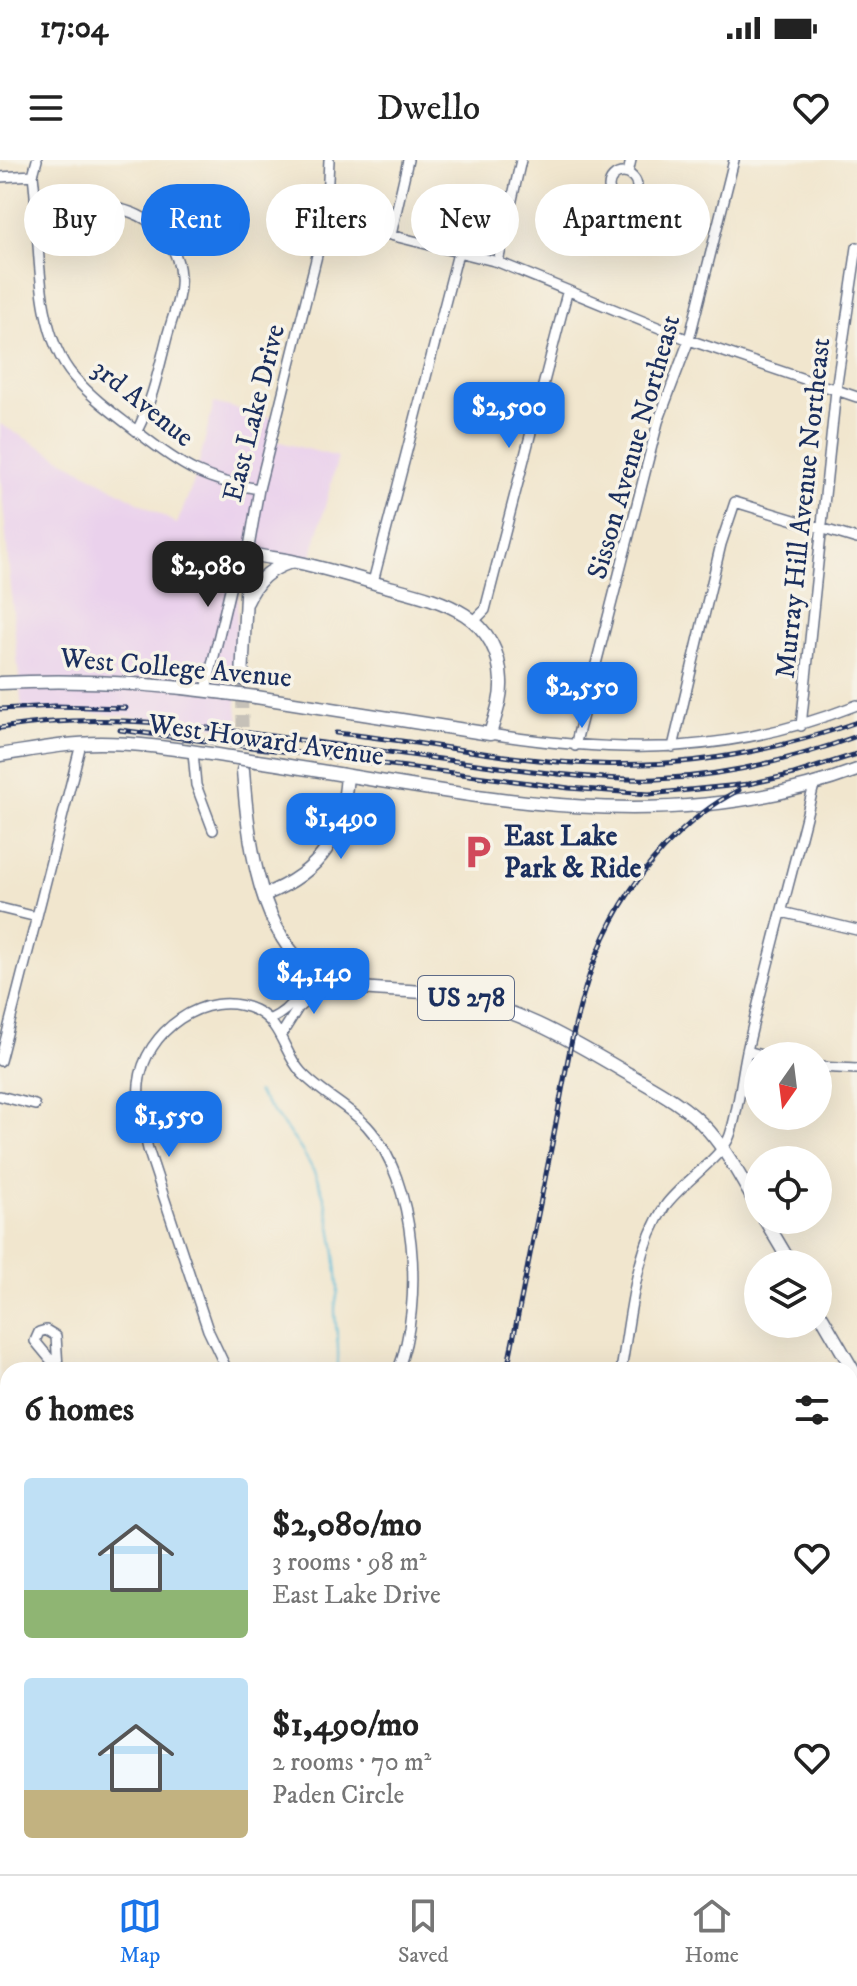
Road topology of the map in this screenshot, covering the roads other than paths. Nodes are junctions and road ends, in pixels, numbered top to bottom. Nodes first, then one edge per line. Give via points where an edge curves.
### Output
1 (37, 160) edge
2 (329, 160) edge
3 (408, 160) edge
4 (521, 160) edge
5 (631, 160) edge
6 (734, 160) edge
7 (628, 173) dead end
8 (33, 175) junction
9 (0, 177) edge
10 (34, 184) edge
11 (328, 184) edge
12 (125, 211) edge
13 (395, 217) edge
14 (857, 247) edge
15 (41, 256) edge
16 (317, 256) edge
17 (457, 256) edge
18 (471, 256) edge
19 (498, 262) junction
20 (567, 293) junction
21 (689, 340) junction
22 (836, 390) junction
23 (857, 397) edge
24 (137, 431) junction
25 (259, 489) junction
26 (821, 530) junction
27 (857, 539) edge
28 (248, 550) junction
29 (294, 561) junction
30 (373, 582) junction
31 (244, 608) junction
32 (474, 621) junction
33 (242, 679) tunnel mouth
34 (0, 683) edge
35 (206, 690) junction
36 (857, 705) edge
37 (801, 726) junction
38 (490, 734) junction
39 (81, 744) junction
40 (575, 746) junction
41 (673, 747) junction
42 (193, 752) junction
43 (0, 755) edge
44 (243, 770) tunnel mouth
45 (857, 770) edge
46 (347, 776) junction
47 (814, 785) junction
48 (213, 830) dead end
49 (264, 895) junction
50 (0, 908) edge
51 (782, 912) junction
52 (37, 917) junction
53 (857, 930) edge
54 (303, 964) junction
55 (330, 980) junction
56 (269, 1020) junction
57 (281, 1035) junction
58 (749, 1042) edge
59 (0, 1061) edge
60 (744, 1066) edge
61 (832, 1068) edge
62 (857, 1069) edge
63 (0, 1096) edge
64 (35, 1105) dead end
65 (722, 1149) junction
66 (744, 1185) edge
67 (832, 1334) edge
68 (223, 1362) edge
69 (400, 1362) edge
70 (622, 1362) edge
71 (848, 1362) edge

1 - 8 street, 3rd Avenue
2 - 11 street, East Lake Drive
3 - 13 street
4 - 19 street
5 - 7 street
6 - 21 street, Sisson Avenue Northeast
8 - 9 street
8 - 10 street, 3rd Avenue
12 - 24 street via 138,213 167,238 181,279
14 - 22 street, Murray Hill Avenue Northeast
15 - 24 street, 3rd Avenue via 48,324 57,350 72,375
16 - 25 street, East Lake Drive
17 - 30 street
18 - 19 street
19 - 20 street
20 - 21 street
20 - 32 street via 485,610
21 - 22 street
21 - 40 street, Sisson Avenue Northeast via 658,422
22 - 23 street
22 - 26 street, Murray Hill Avenue Northeast
24 - 25 street, 3rd Avenue via 193,471
25 - 28 street, East Lake Drive
26 - 27 street
26 - 37 street, Murray Hill Avenue Northeast
26 - 41 street via 735,502
28 - 29 main road
28 - 31 main road, East Lake Drive
28 - 35 street via 234,569
29 - 30 main road
29 - 31 main road via 266,573
30 - 32 main road via 440,600
31 - 33 main road, East Lake Drive
32 - 38 main road via 495,653 501,679
34 - 35 main road, West College Avenue
35 - 38 main road, West College Avenue, bridge
36 - 37 street
37 - 41 street
38 - 40 street
39 - 42 main road, West Howard Avenue
39 - 43 main road, West Howard Avenue
39 - 52 street
40 - 41 street
42 - 46 main road, West Howard Avenue, bridge
42 - 48 street via 196,785
44 - 49 main road, US 278 via 249,837
45 - 47 main road, West Howard Avenue
46 - 47 main road, West Howard Avenue via 572,808 715,805
46 - 49 main road via 339,826 324,853 299,877
47 - 51 street
49 - 54 main road, US 278
50 - 52 street
51 - 53 street
51 - 58 street
52 - 59 street
54 - 55 main road, US 278
54 - 56 street via 295,1001
55 - 57 street via 298,1008
55 - 65 main road, US 278 via 465,998 520,1014 679,1104
56 - 57 street
56 - 68 street via 238,1005 187,1014 151,1049 139,1083 152,1162
57 - 69 street via 299,1070 373,1133 393,1172 413,1264 412,1311
60 - 65 street via 730,1135
61 - 62 street
63 - 64 street
65 - 66 main road, US 278
65 - 70 street via 666,1204 653,1226
67 - 71 main road

